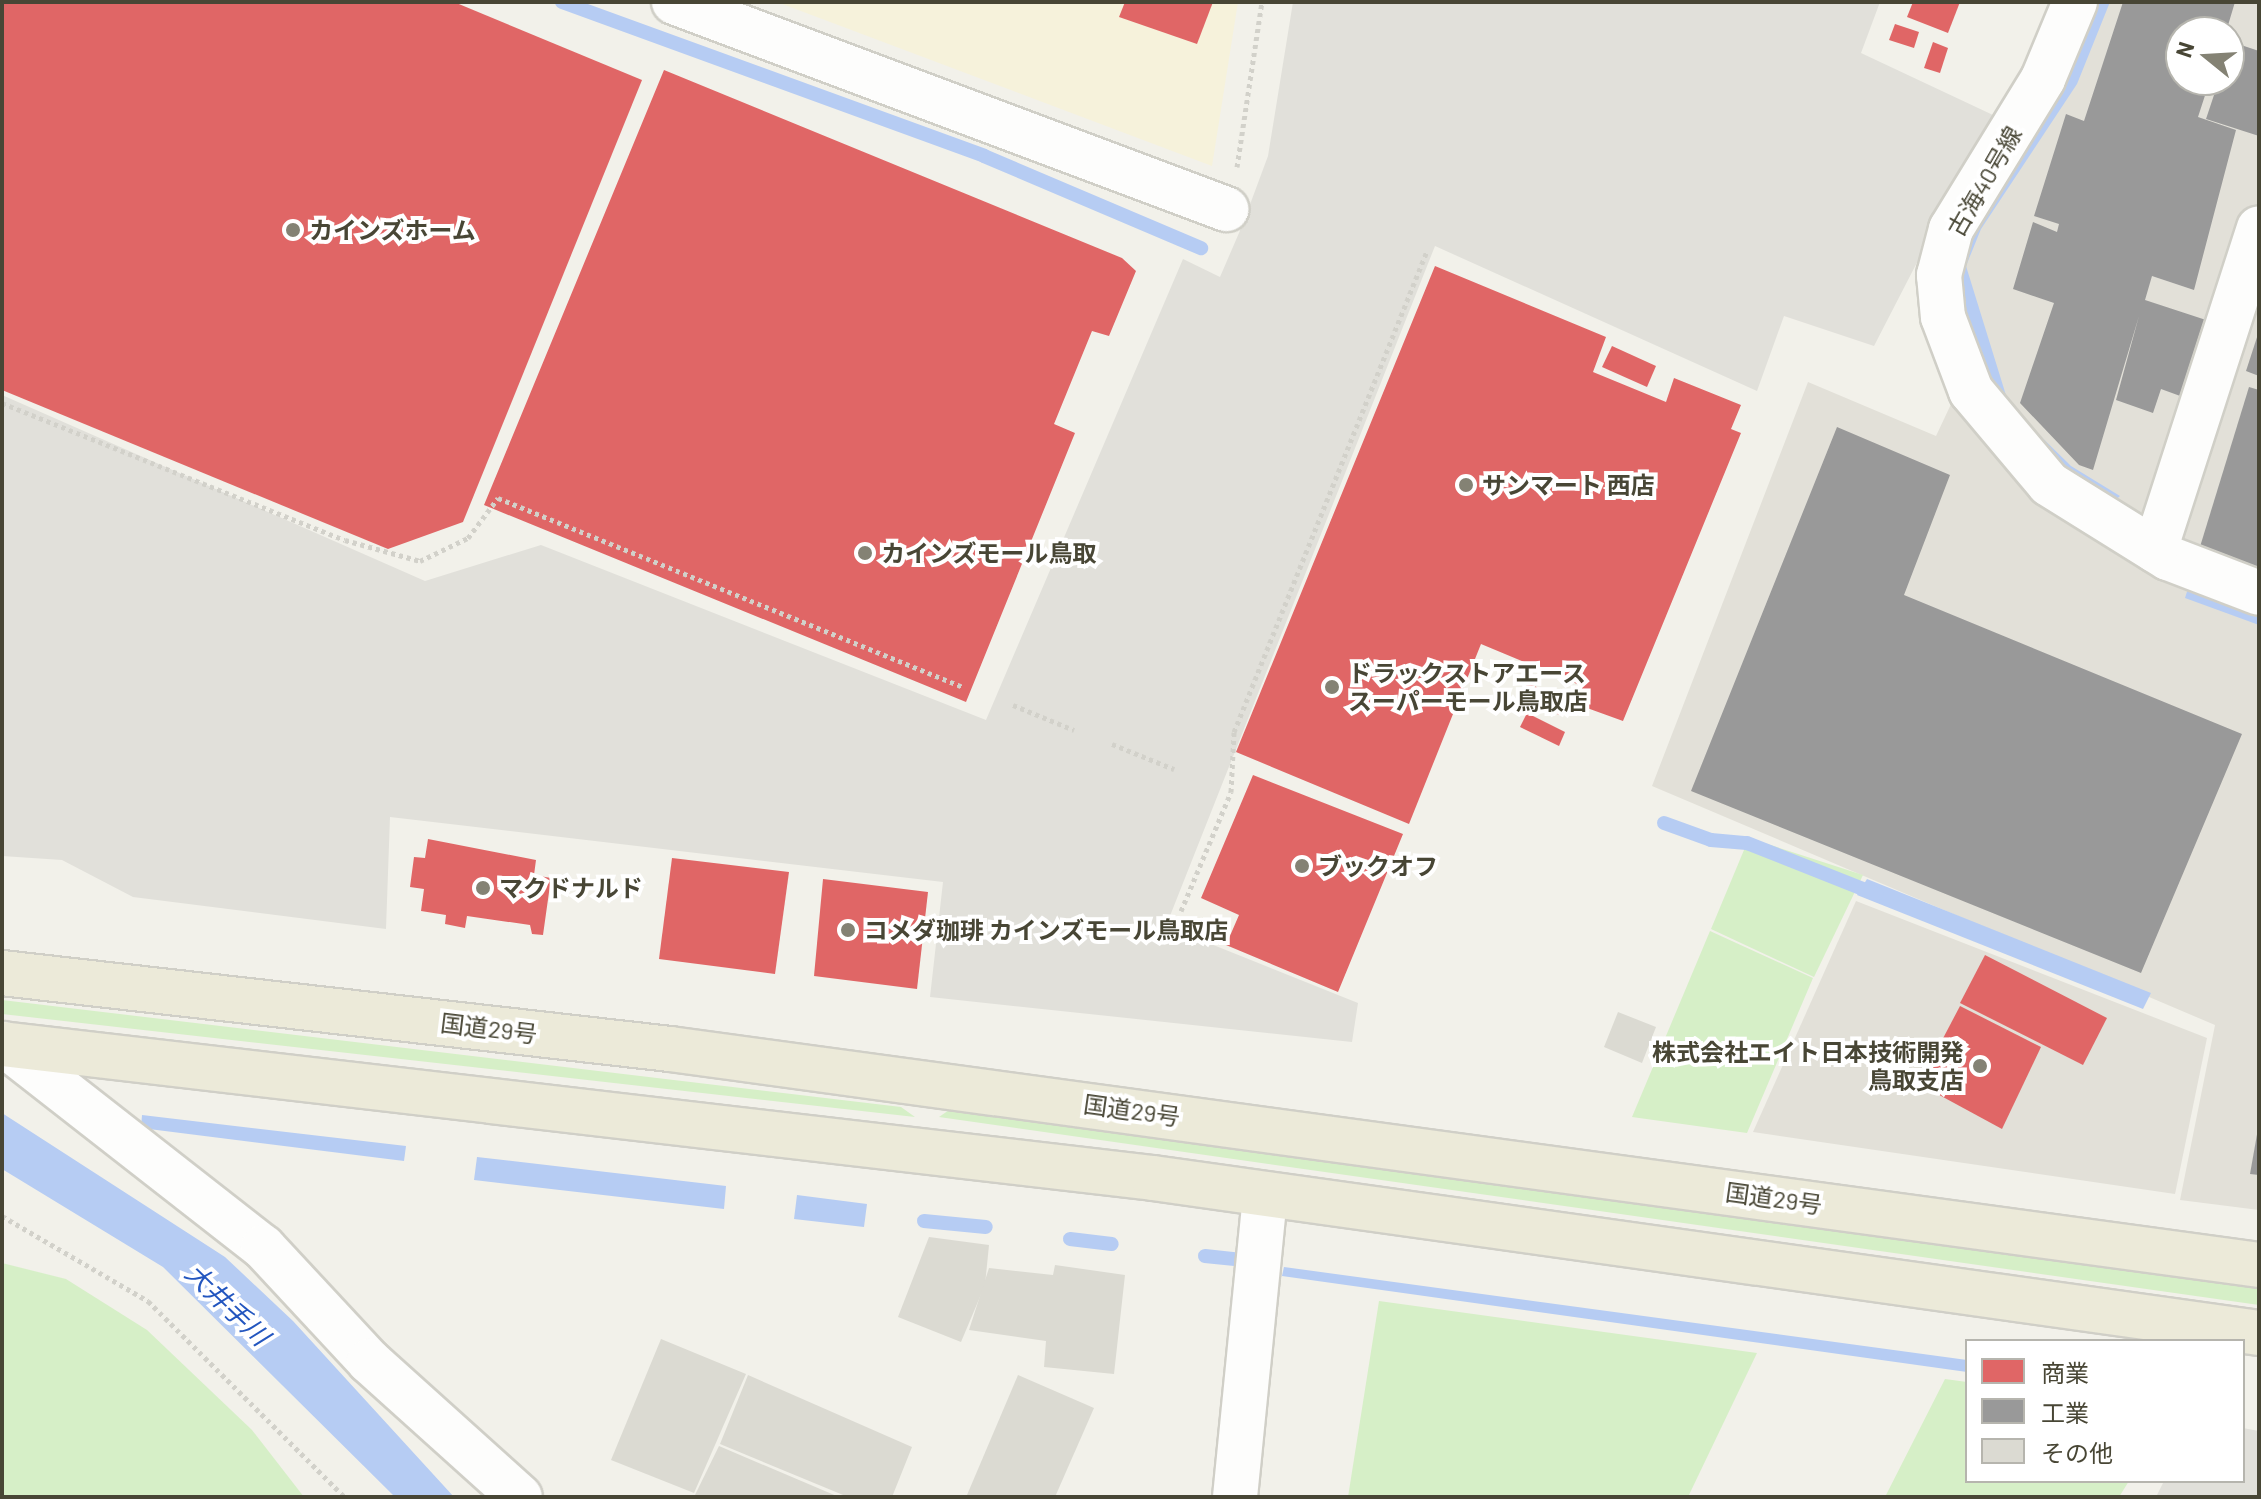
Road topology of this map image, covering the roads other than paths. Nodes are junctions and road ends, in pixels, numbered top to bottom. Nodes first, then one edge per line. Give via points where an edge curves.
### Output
1 (674, 2) edge
2 (2075, 2) edge
3 (1226, 209) road end
4 (2259, 228) edge
5 (2155, 550) junction
6 (2259, 593) edge
7 (2, 973) edge
8 (2, 1044) edge
9 (1265, 1194) junction
10 (2259, 1265) edge
11 (2259, 1333) edge
12 (520, 1497) edge
13 (1235, 1497) edge

1 - 3 street
2 - 5 street, 古海40号線 via 2043,79 1951,229 1939,275 1943,317 1971,391 2002,435 2049,484
4 - 5 street
5 - 6 street, 古海40号線
7 - 10 highway, 国道29号 via 670,1049
8 - 9 highway
8 - 12 street via 263,1247 369,1361
9 - 11 highway
9 - 13 street

